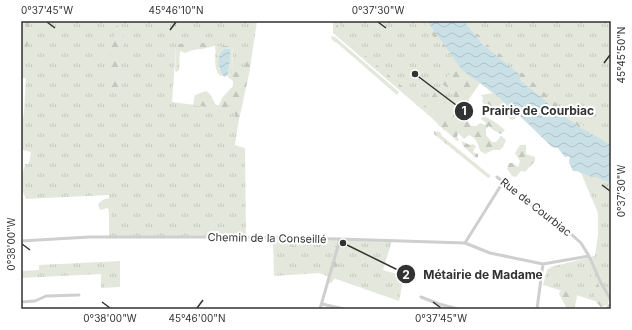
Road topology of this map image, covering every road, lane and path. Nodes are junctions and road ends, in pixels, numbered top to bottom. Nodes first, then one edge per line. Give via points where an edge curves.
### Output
1 (497, 177) dead end
2 (503, 182) junction
3 (340, 239) junction
4 (21, 241) edge
5 (465, 243) junction
6 (589, 256) junction
7 (543, 264) junction
8 (79, 295) dead end
9 (421, 297) dead end
10 (611, 300) edge
11 (21, 302) edge
12 (611, 303) edge
13 (322, 304) junction
14 (320, 309) edge
15 (344, 309) edge
16 (458, 309) edge
17 (537, 309) edge
18 (607, 309) edge

1 - 2 street, Rue de Courbiac
2 - 5 street
2 - 6 street, Rue de Courbiac via 561,225 581,243
3 - 4 street, Chemin de la Conseillé via 89,237
3 - 5 street, Chemin de la Conseillé
3 - 13 street
5 - 7 street, Chemin de la Conseillé via 490,253
6 - 7 street
6 - 10 street, Rue de Courbiac
7 - 17 street
8 - 11 street via 46,296 35,301
9 - 16 street
12 - 18 street
13 - 14 street
13 - 15 street

